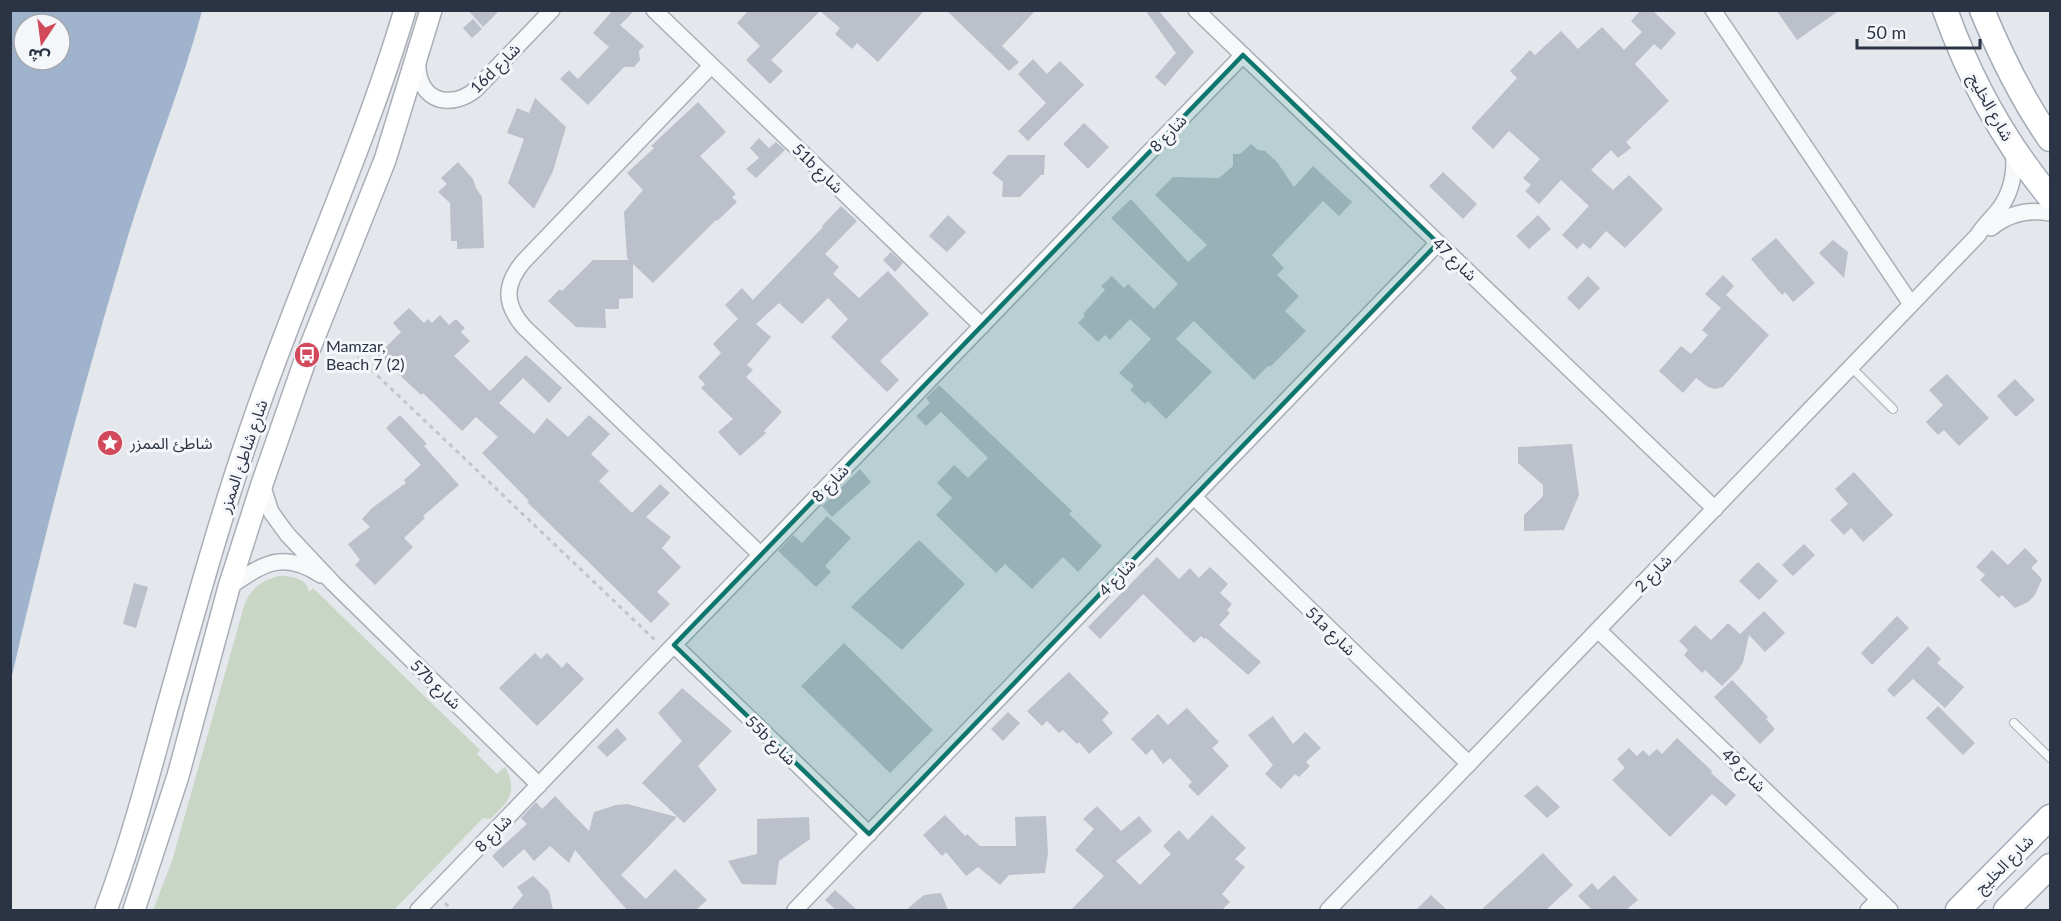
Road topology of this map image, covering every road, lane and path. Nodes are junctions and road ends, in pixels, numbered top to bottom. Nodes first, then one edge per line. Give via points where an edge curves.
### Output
1 (405, 10) edge
2 (431, 10) edge
3 (552, 10) edge
4 (654, 10) edge
5 (1196, 10) edge
6 (1713, 10) edge
7 (1945, 10) edge
8 (1982, 10) edge
9 (1242, 55) junction
10 (417, 59) junction
11 (711, 66) junction
12 (2050, 139) edge
13 (2012, 146) junction
14 (2050, 197) edge
15 (2050, 213) edge
16 (1978, 235) junction
17 (1438, 243) junction
18 (1911, 304) junction
19 (982, 326) junction
20 (358, 357) dead end
21 (1851, 367) junction
22 (1893, 409) dead end
23 (262, 484) junction
24 (1194, 497) junction
25 (1715, 508) junction
26 (761, 555) junction
27 (333, 583) junction
28 (229, 587) junction
29 (1598, 630) junction
30 (671, 649) junction
31 (2014, 723) dead end
32 (2050, 758) edge
33 (1469, 764) junction
34 (539, 785) junction
35 (2050, 817) edge
36 (869, 834) junction
37 (2050, 866) edge
38 (1873, 905) edge
39 (106, 910) edge
40 (134, 910) edge
41 (418, 910) edge
42 (795, 910) edge
43 (1328, 910) edge
44 (1890, 910) edge
45 (1958, 910) edge
46 (2006, 910) edge

1 - 39 main road, شارع شاطئ الممزر via 358,150 250,429 219,525 148,781
2 - 10 main road, شارع شاطئ الممزر
3 - 10 street, 16d شارع via 476,89 457,100 445,101 426,89
4 - 11 street, 51b شارع
5 - 9 street, شارع 47
6 - 18 street
7 - 13 main road, شارع الخليج via 1964,58
8 - 12 main road, شارع الخليج via 2006,66
9 - 17 street, شارع 47
9 - 19 street, شارع 8
10 - 23 main road, شارع شاطئ الممزر via 385,160 307,355
11 - 19 street, 51b شارع
11 - 26 street via 523,262 511,280 509,302 524,327
13 - 14 main road, شارع الخليج
13 - 16 street, شارع 2 via 2010,188
15 - 16 street, شارع 2 via 2018,213
16 - 18 street, شارع 2
17 - 24 street, شارع 4
17 - 25 street, شارع 47
18 - 21 street, شارع 2
19 - 26 street, شارع 8
20 - 30 path
21 - 22 lane
21 - 25 street, شارع 2
23 - 27 street, 57b شارع via 277,522
23 - 28 main road, شارع شاطئ الممزر
24 - 33 street, 51a شارع
24 - 36 street, شارع 4
25 - 29 street, شارع 2
26 - 30 street, شارع 8
27 - 28 street, 57b شارع via 305,566 276,562 255,568
27 - 34 street, 57b شارع
28 - 40 main road, شارع شاطئ الممزر via 178,776
29 - 33 street, شارع 2
29 - 38 street, شارع 49
30 - 34 street, شارع 8
30 - 36 street, 55b شارع
31 - 32 lane
33 - 43 street, شارع 2
34 - 41 street, شارع 8
35 - 45 main road, شارع الخليج
36 - 42 street, شارع 4
37 - 46 main road, شارع الخليج
38 - 44 street, شارع 49

